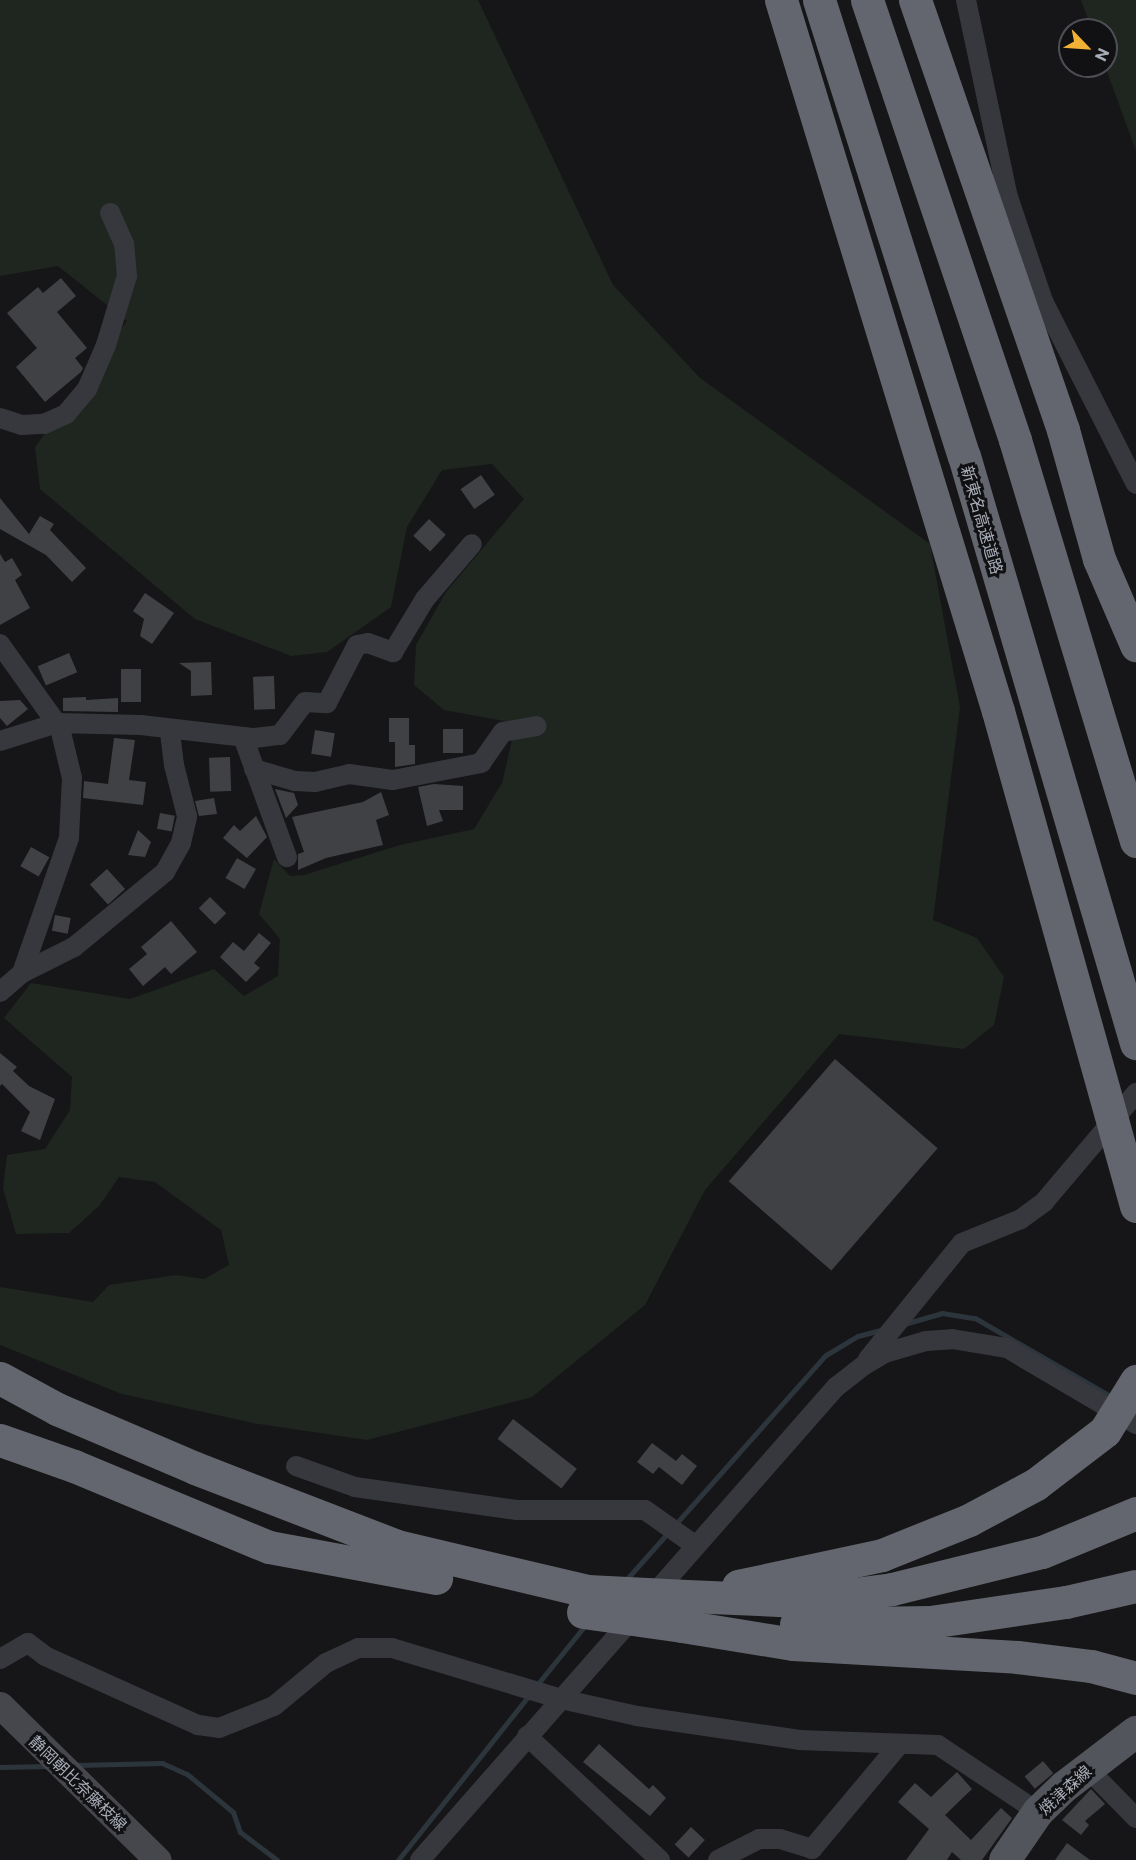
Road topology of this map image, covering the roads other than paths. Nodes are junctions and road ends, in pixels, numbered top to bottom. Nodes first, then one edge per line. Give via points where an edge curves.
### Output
1 (781, 0) edge
2 (819, 0) edge
3 (867, 0) edge
4 (915, 0) edge
5 (966, 0) edge
6 (110, 213) dead end
7 (0, 418) edge
8 (1136, 484) edge
9 (472, 544) dead end
10 (0, 644) edge
11 (1136, 645) edge
12 (57, 723) junction
13 (536, 726) dead end
14 (170, 730) junction
15 (243, 737) junction
16 (0, 741) edge
17 (254, 769) junction
18 (1136, 841) edge
19 (287, 857) dead end
20 (22, 973) junction
21 (0, 992) edge
22 (1136, 1043) edge
23 (1136, 1093) edge
24 (1136, 1206) edge
25 (863, 1366) junction
26 (0, 1378) edge
27 (1136, 1381) edge
28 (0, 1387) edge
29 (57, 1409) junction
30 (0, 1419) edge
31 (1136, 1424) edge
32 (0, 1440) edge
33 (74, 1466) junction
34 (296, 1466) dead end
35 (1136, 1513) edge
36 (696, 1546) junction
37 (1136, 1586) edge
38 (585, 1601) junction
39 (684, 1611) junction
40 (0, 1659) edge
41 (1136, 1678) edge
42 (561, 1699) junction
43 (0, 1705) edge
44 (1136, 1732) edge
45 (527, 1736) junction
46 (899, 1745) junction
47 (1088, 1769) junction
48 (1038, 1812) junction
49 (1136, 1818) edge
50 (158, 1860) edge
51 (420, 1860) edge
52 (660, 1860) edge
53 (718, 1860) edge
54 (1005, 1860) edge

1 - 24 highway, bridge via 998,711
2 - 22 highway, 新東名高速道路 via 964,456
3 - 18 highway via 1016,440
4 - 11 highway via 1063,430 1099,559
5 - 8 street via 1008,197 1043,302
6 - 7 street via 124,244 127,276 106,345 87,389 66,414 45,424 22,425
9 - 15 street via 425,599 393,652 368,643 357,645 327,704 305,702 280,735
10 - 12 street
12 - 14 street via 141,725
12 - 16 street
12 - 20 street via 72,778 69,838
13 - 17 street via 503,732 481,763 393,780 349,774 315,782 295,781
14 - 15 street
14 - 20 street via 187,816 181,843 165,872 74,947
15 - 17 street
17 - 19 street
20 - 21 street
23 - 25 street via 1044,1202 1021,1219 962,1243
25 - 31 street via 885,1353 926,1341 952,1339 1007,1348
25 - 36 street via 836,1387
26 - 29 highway
27 - 39 highway, bridge via 1105,1431 1036,1484 969,1520 882,1555
28 - 29 highway
29 - 38 highway via 195,1468 397,1546
30 - 33 highway
32 - 33 highway
33 - 38 highway via 270,1547 310,1557
34 - 36 street via 355,1487 516,1510 645,1510
35 - 39 highway via 1042,1552 902,1587
36 - 42 street
37 - 39 highway via 1066,1602 930,1622
38 - 39 highway, bridge
39 - 41 highway via 793,1644 1017,1657 1091,1666
40 - 42 street via 28,1643 45,1656 198,1725 219,1728 274,1706 326,1663 358,1648 374,1646
42 - 45 street
42 - 46 street via 720,1730 799,1740
43 - 50 main road, 静岡朝比奈藤枝線
44 - 47 main road, 焼津森線
45 - 51 street
45 - 52 street
46 - 48 street via 947,1748
46 - 53 street via 812,1849 780,1839 759,1839
47 - 48 main road, 焼津森線
47 - 49 street
48 - 54 main road, 焼津森線

